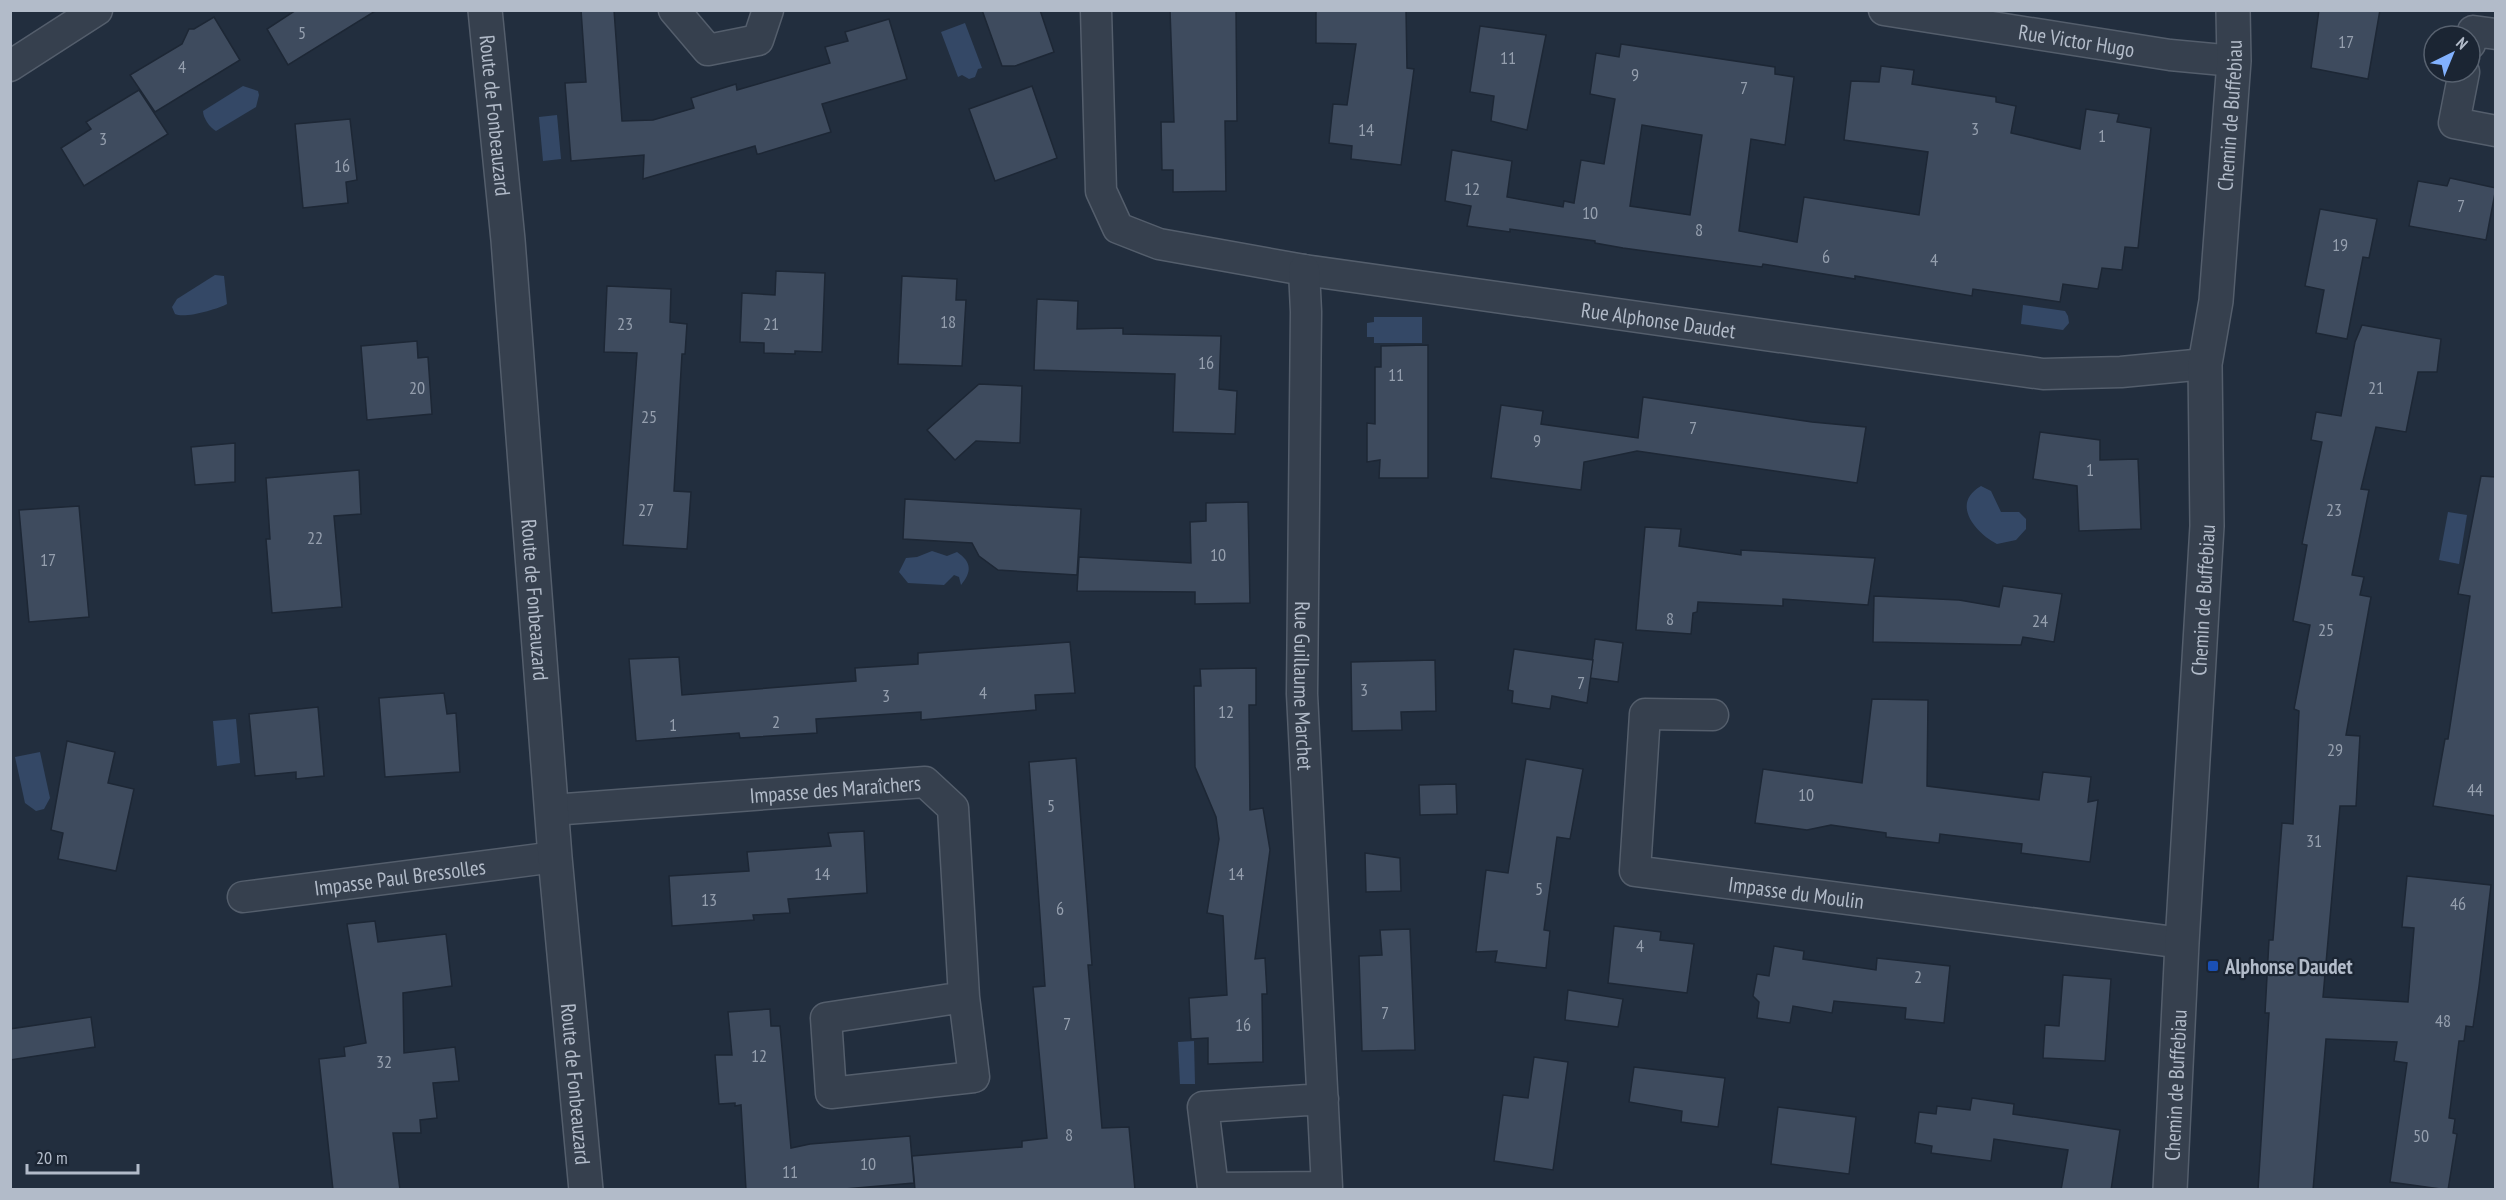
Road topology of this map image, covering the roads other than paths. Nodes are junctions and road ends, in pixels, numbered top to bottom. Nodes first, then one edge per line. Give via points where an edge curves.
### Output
1 (97, 10) edge
2 (485, 10) edge
3 (674, 10) edge
4 (768, 10) edge
5 (1096, 10) edge
6 (1884, 10) edge
7 (2233, 10) edge
8 (2234, 62) junction
9 (10, 66) edge
10 (2462, 84) edge
11 (2496, 131) edge
12 (1304, 270) junction
13 (2205, 364) junction
14 (1713, 715) dead end
15 (552, 810) junction
16 (555, 857) junction
17 (243, 897) dead end
18 (2182, 943) junction
19 (964, 997) junction
20 (1323, 1099) junction
21 (586, 1190) edge
22 (2170, 1190) edge

1 - 9 street
2 - 15 street, Route de Fonbeauzard via 508,240
3 - 4 street via 708,50 758,40
5 - 12 street, Rue Alphonse Daudet via 1101,191 1118,228 1159,244
6 - 8 street, Rue Victor Hugo via 2159,54
7 - 8 street, Chemin de Buffebiau
8 - 13 street, Chemin de Buffebiau via 2216,301
10 - 11 street via 2454,123
12 - 13 street, Rue Alphonse Daudet via 2043,375
12 - 20 street, Rue Guillaume Marchet via 1302,694
13 - 18 street, Chemin de Buffebiau via 2207,526
14 - 18 street, Impasse du Moulin via 1645,714 1635,871
15 - 16 street, Route de Fonbeauzard
15 - 19 street, Impasse des Maraîchers via 925,782 953,808
16 - 17 street, Impasse Paul Bressolles
16 - 21 street, Route de Fonbeauzard
18 - 22 street, Chemin de Buffebiau
19 - 19 street, Impasse des Maraîchers via 826,1018 831,1093 974,1077
20 - 20 street, Rue Guillaume Marchet via 1327,1187 1213,1188 1203,1107

